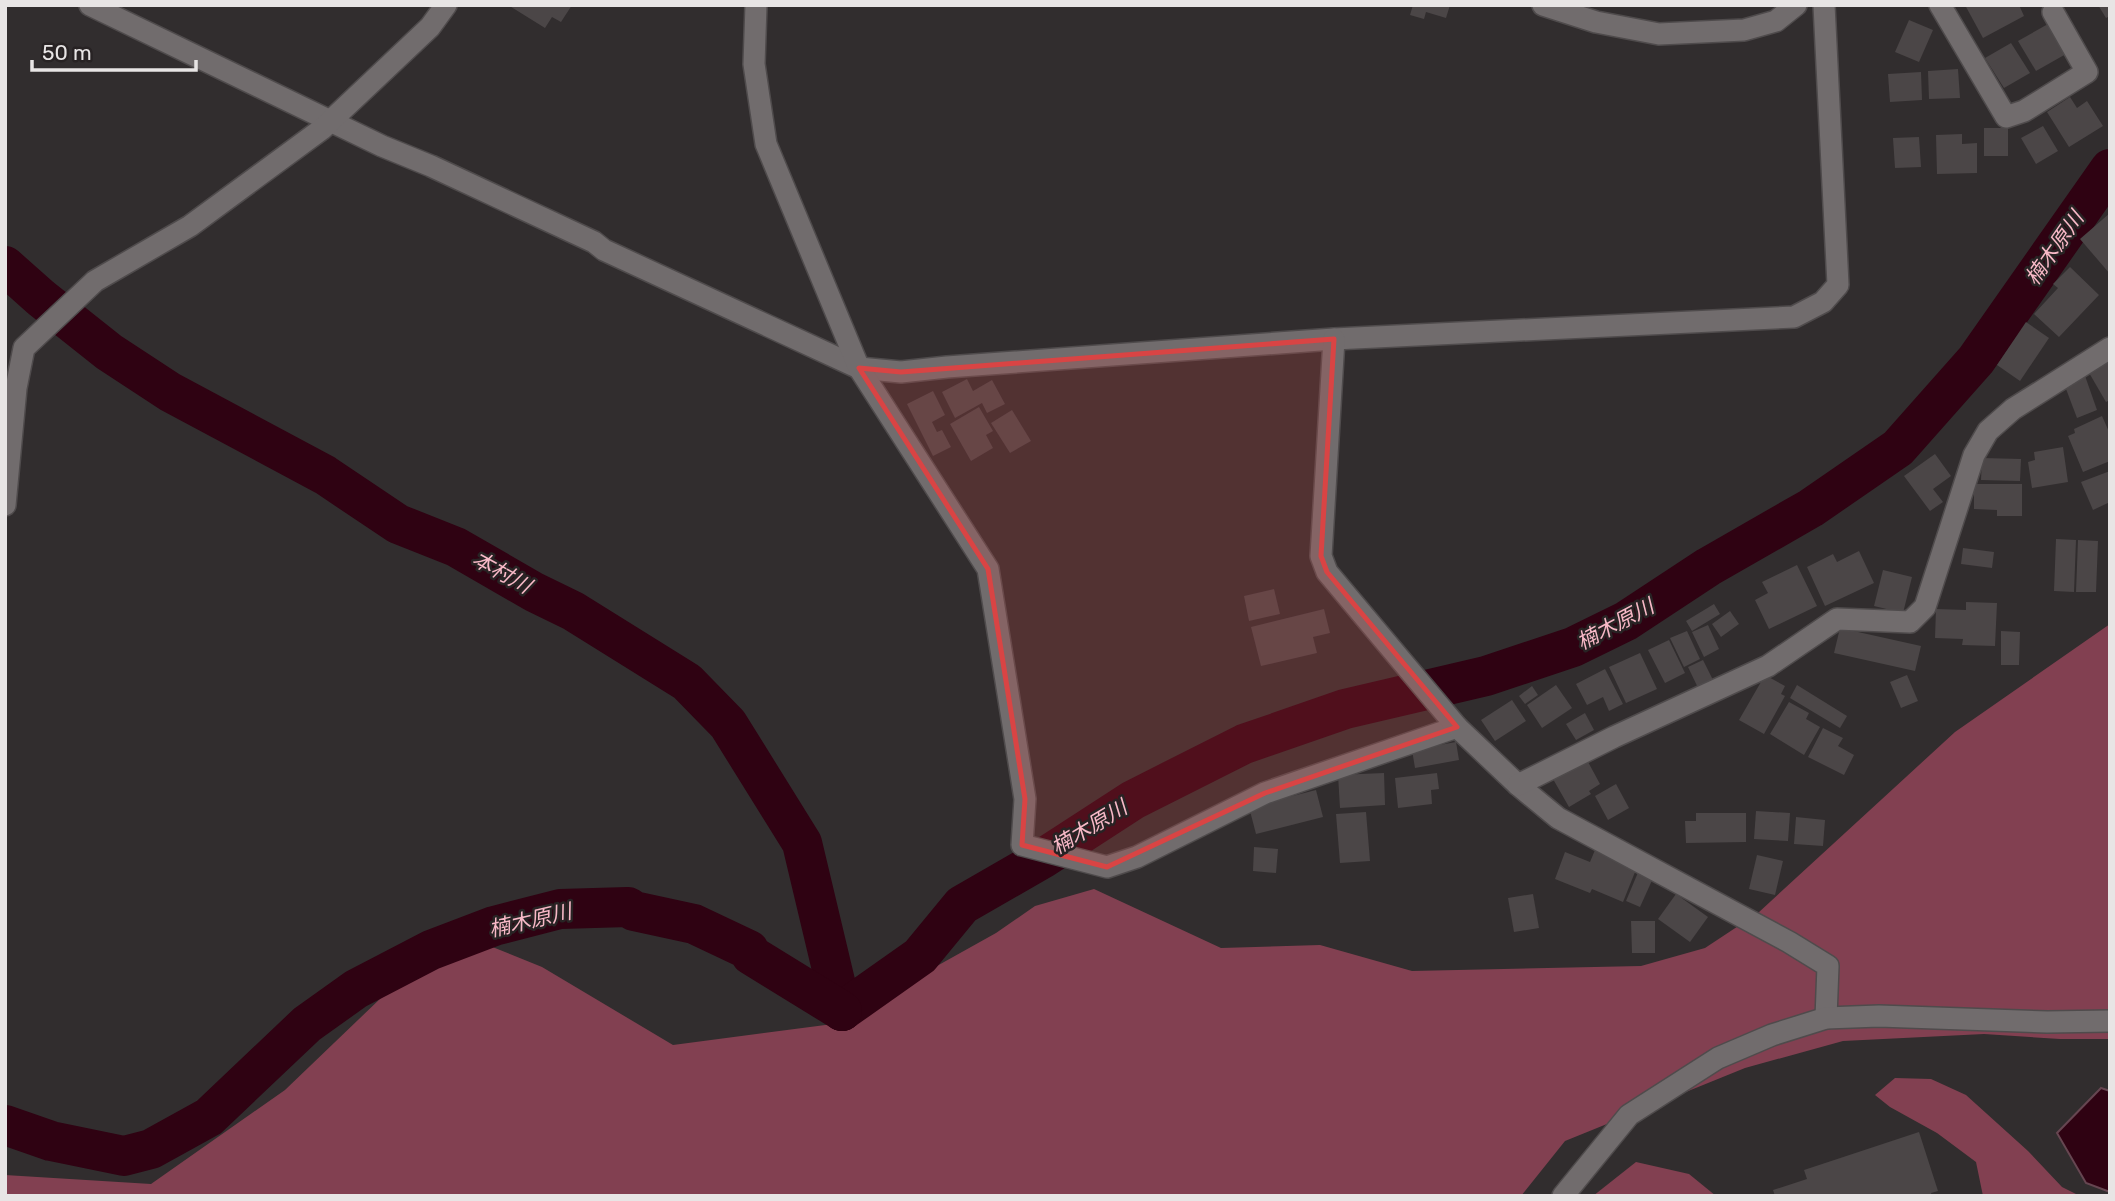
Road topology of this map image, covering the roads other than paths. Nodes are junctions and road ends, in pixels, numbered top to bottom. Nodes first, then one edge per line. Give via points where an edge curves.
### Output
1 (90, 5) edge
2 (446, 5) edge
3 (756, 5) edge
4 (1543, 5) edge
5 (1796, 5) edge
6 (1824, 5) edge
7 (1940, 5) edge
8 (2053, 12) dead end
9 (332, 121) junction
10 (1334, 340) junction
11 (2110, 348) edge
12 (859, 368) junction
13 (7, 470) edge
14 (5, 505) edge
15 (1451, 720) junction
16 (1518, 785) junction
17 (1826, 1018) junction
18 (2110, 1021) edge
19 (1563, 1196) edge

1 - 9 street
2 - 9 street via 430,27
3 - 12 street via 754,64 766,144
4 - 5 street via 1595,22 1659,34 1744,30 1776,21
6 - 10 street via 1838,285 1823,302 1794,317
7 - 8 street via 2006,117 2087,72
9 - 12 street
9 - 13 street via 190,226 95,281 24,348
10 - 12 street via 901,372
10 - 15 street via 1321,556 1327,572
11 - 16 street via 2013,409 1988,431 1974,455 1925,607 1910,622 1837,619 1768,666
12 - 15 street via 988,569 1025,799 1021,845 1107,867 1137,857 1265,793
13 - 14 street
15 - 16 street
16 - 17 street via 1558,818 1828,966
17 - 18 street
17 - 19 street via 1718,1058 1629,1115

